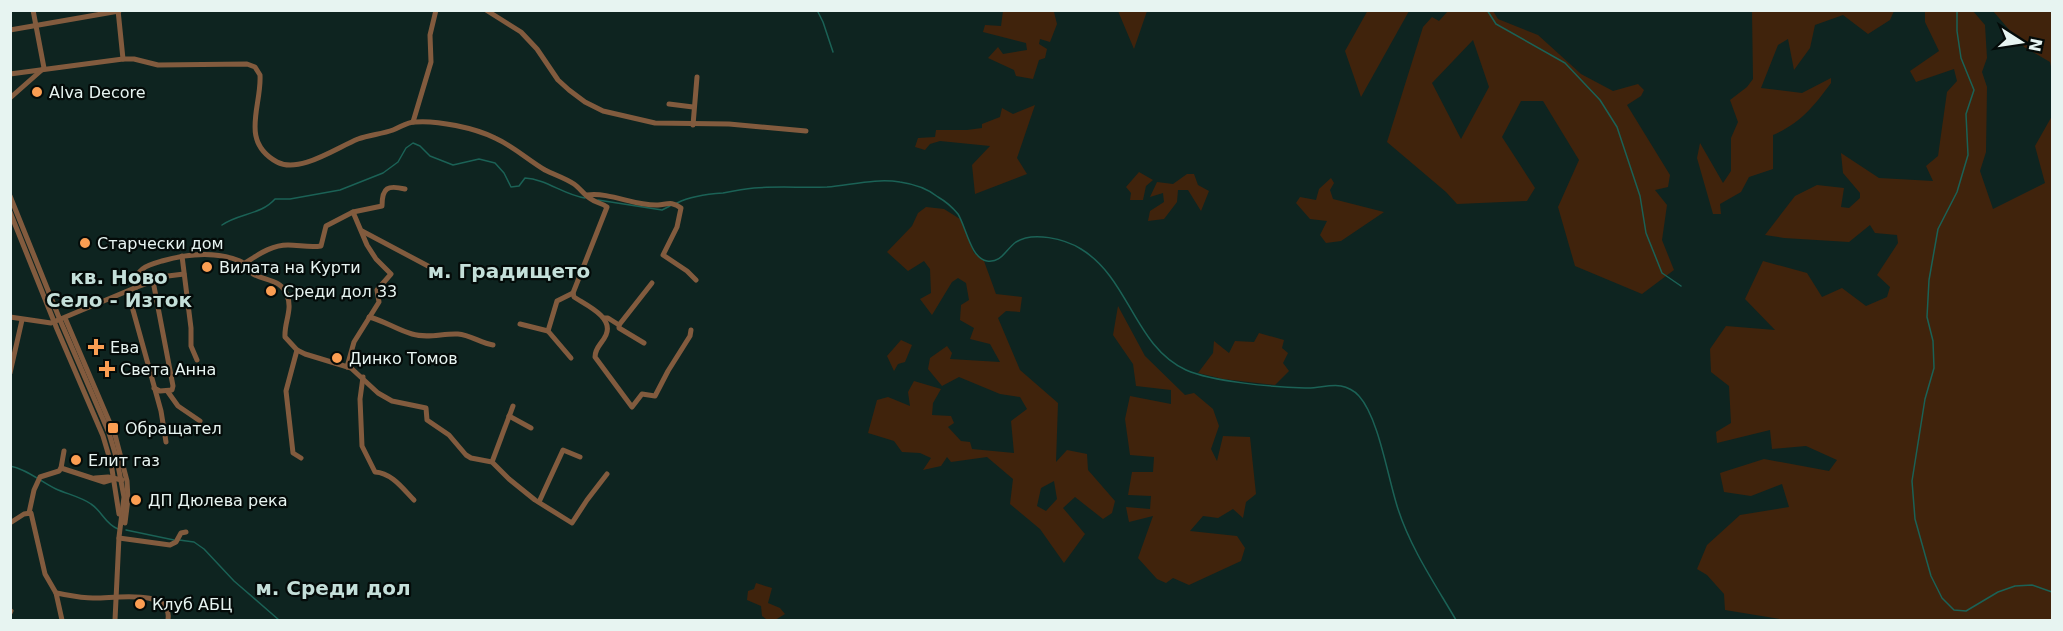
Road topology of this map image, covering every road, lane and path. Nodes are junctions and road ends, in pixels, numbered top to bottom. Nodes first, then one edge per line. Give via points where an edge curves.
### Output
1 (33, 10) edge
2 (75, 10) edge
3 (435, 10) edge
4 (486, 10) edge
5 (118, 11) edge
6 (75, 19) junction
7 (35, 26) junction
8 (10, 30) edge
9 (123, 59) junction
10 (44, 68) junction
11 (10, 74) edge
12 (697, 77) dead end
13 (10, 98) edge
14 (669, 104) dead end
15 (693, 107) junction
16 (413, 122) junction
17 (693, 125) junction
18 (806, 131) dead end
19 (405, 189) dead end
20 (10, 196) edge
21 (588, 197) junction
22 (10, 212) edge
23 (353, 212) junction
24 (362, 231) junction
25 (182, 256) junction
26 (244, 263) junction
27 (428, 266) dead end
28 (184, 274) junction
29 (696, 280) dead end
30 (153, 281) junction
31 (652, 283) dead end
32 (137, 287) junction
33 (128, 292) junction
34 (573, 293) junction
35 (10, 317) edge
36 (369, 317) junction
37 (604, 318) junction
38 (22, 320) junction
39 (60, 320) junction
40 (520, 324) dead end
41 (620, 325) junction
42 (691, 330) dead end
43 (548, 331) junction
44 (644, 343) dead end
45 (494, 345) dead end
46 (297, 350) junction
47 (13, 353) edge
48 (572, 358) dead end
49 (197, 360) dead end
50 (347, 367) junction
51 (10, 373) edge
52 (363, 377) junction
53 (154, 388) junction
54 (168, 392) junction
55 (513, 406) dead end
56 (509, 416) junction
57 (200, 421) dead end
58 (531, 428) dead end
59 (166, 442) dead end
60 (64, 451) dead end
61 (580, 457) dead end
62 (301, 458) dead end
63 (492, 462) junction
64 (61, 468) junction
65 (607, 474) dead end
66 (114, 479) junction
67 (122, 480) junction
68 (414, 500) dead end
69 (538, 502) junction
70 (29, 513) junction
71 (10, 523) edge
72 (123, 523) junction
73 (186, 532) dead end
74 (119, 537) junction
75 (56, 593) junction
76 (116, 597) junction
77 (62, 621) edge
78 (115, 621) edge
79 (168, 621) edge

1 - 7 street
2 - 6 street
3 - 16 street via 430,62
4 - 17 street via 521,32 558,80 585,102 628,118
5 - 6 street
5 - 9 street
6 - 7 street
7 - 8 street
7 - 10 street
9 - 10 street
9 - 16 street via 158,65 255,67 261,81 254,131 260,147 278,163 301,164 359,139
10 - 11 street
10 - 13 street
12 - 15 street
14 - 15 street
15 - 17 street
16 - 21 street via 460,128 495,138 577,185
17 - 18 street
19 - 23 street via 387,188 382,206
20 - 39 street
21 - 29 street via 600,194 658,205 674,203 681,208 663,255
21 - 34 street via 607,207
22 - 39 street
23 - 24 street
23 - 26 street via 326,226 321,246 276,246
24 - 27 street
24 - 36 street via 376,259 391,273 377,290 379,302
25 - 26 street via 213,255
25 - 28 street
25 - 32 street via 142,268 137,275
26 - 46 street via 253,274 283,288 289,311 285,337
28 - 30 street
28 - 49 street via 191,346
30 - 32 street
30 - 54 street via 173,386
31 - 41 street
32 - 33 street
33 - 39 street
33 - 53 street
34 - 37 street
34 - 43 street via 557,300
35 - 38 street
36 - 45 street via 420,336 460,334
36 - 50 street via 354,342
37 - 41 street
37 - 42 street via 608,326 606,335 595,350 595,357 632,407 642,394 655,396
38 - 39 street
38 - 47 street
39 - 66 street via 103,436
39 - 67 street via 109,433
39 - 72 street via 115,435 127,481
40 - 43 street
41 - 44 street
43 - 48 street
46 - 50 street
46 - 62 street via 286,391 292,453
47 - 51 street
50 - 52 street
52 - 63 street via 392,401 426,408 427,420 449,435 466,455
52 - 68 street via 362,446 375,472 398,483
53 - 54 street
53 - 59 street
54 - 57 street via 178,406
55 - 56 street
56 - 58 street
56 - 63 street
60 - 64 street
61 - 69 street via 563,450
63 - 69 street
64 - 66 street
64 - 70 street via 39,479
65 - 69 street via 572,524
66 - 67 street
66 - 72 street
67 - 72 street
70 - 71 street
70 - 75 street via 33,516 45,574
72 - 74 street
73 - 74 street via 181,532 171,544
74 - 76 street
75 - 76 street
75 - 77 street
76 - 78 street
76 - 79 street via 153,599 167,607

